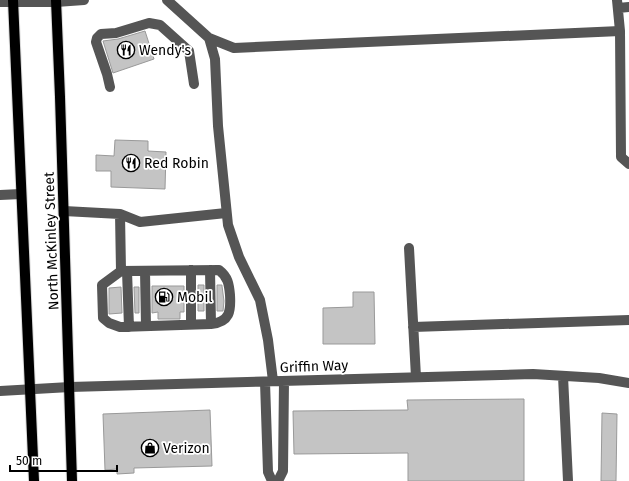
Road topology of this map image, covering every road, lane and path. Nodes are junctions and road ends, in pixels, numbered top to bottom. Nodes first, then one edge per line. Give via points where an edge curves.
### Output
1 (84, 0) edge
2 (167, 0) edge
3 (13, 1) edge
4 (56, 1) edge
5 (0, 2) edge
6 (618, 4) edge
7 (629, 7) edge
8 (620, 31) junction
9 (209, 38) junction
10 (194, 84) dead end
11 (110, 87) dead end
12 (629, 164) edge
13 (21, 194) junction
14 (0, 195) edge
15 (64, 211) junction
16 (120, 214) junction
17 (226, 214) junction
18 (409, 248) dead end
19 (191, 270) junction
20 (210, 270) junction
21 (124, 271) junction
22 (145, 271) junction
23 (629, 320) edge
24 (191, 324) junction
25 (211, 324) junction
26 (146, 326) junction
27 (414, 326) junction
28 (129, 327) junction
29 (563, 376) junction
30 (416, 377) junction
31 (269, 381) junction
32 (284, 381) junction
33 (629, 383) edge
34 (70, 387) junction
35 (29, 389) junction
36 (0, 391) edge
37 (34, 481) edge
38 (72, 481) edge
39 (272, 481) edge
40 (278, 481) edge
41 (568, 481) edge

1 - 4 street
2 - 9 street
3 - 4 street
3 - 5 street
3 - 13 main road, North McKinley Street
4 - 15 main road, North McKinley Street
6 - 7 street
6 - 8 street
8 - 9 street via 234,48
8 - 12 street via 621,157
9 - 17 street via 215,59
10 - 11 street via 189,51 160,25 149,23 116,33 101,34 97,38
13 - 14 street
13 - 35 main road, North McKinley Street
15 - 16 street
15 - 34 main road, North McKinley Street
16 - 17 street via 140,222
16 - 21 street
17 - 31 street via 240,257 260,300 268,340
18 - 27 street
19 - 20 street
19 - 22 street
19 - 24 street
20 - 25 street
20 - 25 street via 219,270 225,275 229,283 231,309 219,323
21 - 22 street
21 - 28 street
21 - 28 street via 102,285 103,318 120,327
22 - 26 street
23 - 27 street
24 - 25 street
24 - 26 street
26 - 28 street
27 - 30 street
29 - 30 street, Griffin Way via 533,374
29 - 33 street, Griffin Way
29 - 41 street
30 - 32 street, Griffin Way
31 - 32 street, Griffin Way
31 - 34 street, Griffin Way
31 - 39 street via 268,472
32 - 40 street via 283,472
34 - 35 street, Griffin Way
34 - 38 main road, North McKinley Street
35 - 36 street, Griffin Way
35 - 37 main road, North McKinley Street

